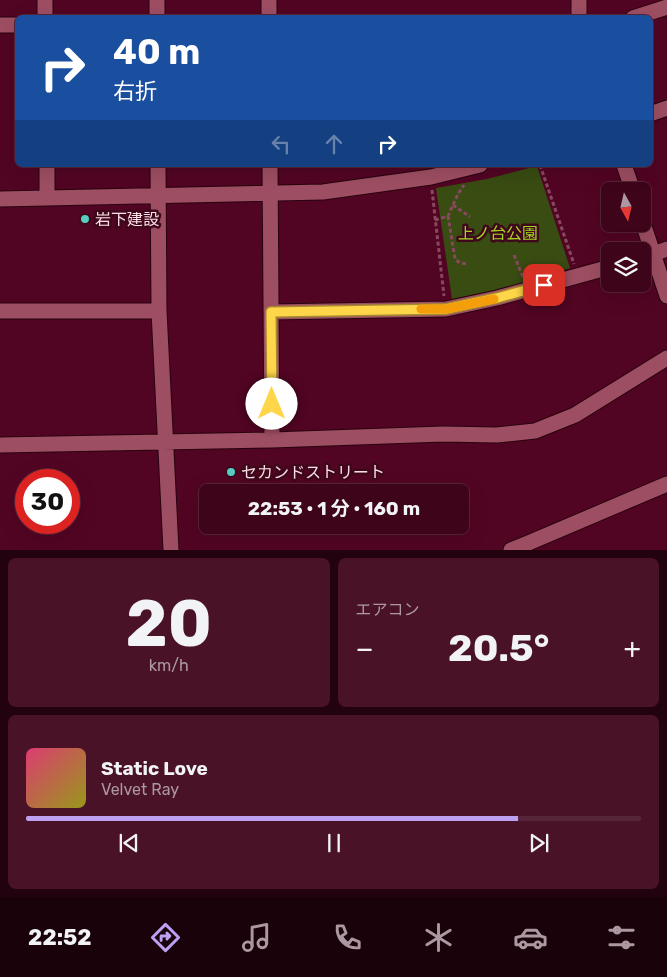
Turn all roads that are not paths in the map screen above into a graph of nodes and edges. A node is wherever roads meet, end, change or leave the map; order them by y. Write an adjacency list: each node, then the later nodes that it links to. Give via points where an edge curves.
1 (45, 0): 6 (street)
2 (157, 0): 7 (street)
3 (269, 0): 8 (street)
4 (579, 0): 9 (street)
5 (667, 8): 10 (street)
6 (45, 15)
7 (157, 15)
8 (269, 15)
9 (579, 15)
10 (643, 15)
11 (0, 25): 12 (street)
12 (15, 25)
13 (667, 108): 14 (street)
14 (653, 113)
15 (46, 167): 23 (street)
16 (158, 167): 22 (street)
17 (270, 167): 21 (street)
18 (472, 167): 21 (street, via 432,177 323,192)
19 (625, 167): 20 (street)
20 (630, 182)
21 (270, 194): 22 (street); 31 (street)
22 (158, 196): 23 (street); 30 (street)
23 (47, 198): 24 (street)
24 (0, 199)
25 (647, 232): 26 (street)
26 (655, 254): 28 (street)
27 (601, 270): 31 (street, via 446,309)
28 (667, 296)
29 (0, 311): 30 (street)
30 (159, 311): 34 (street)
31 (271, 312): 33 (street)
32 (667, 358): 33 (street, via 575,414 535,431 498,435)
33 (272, 440): 34 (street)
34 (166, 442): 35 (street); 37 (street)
35 (0, 445)
36 (667, 484): 38 (street)
37 (171, 550)
38 (511, 550)

